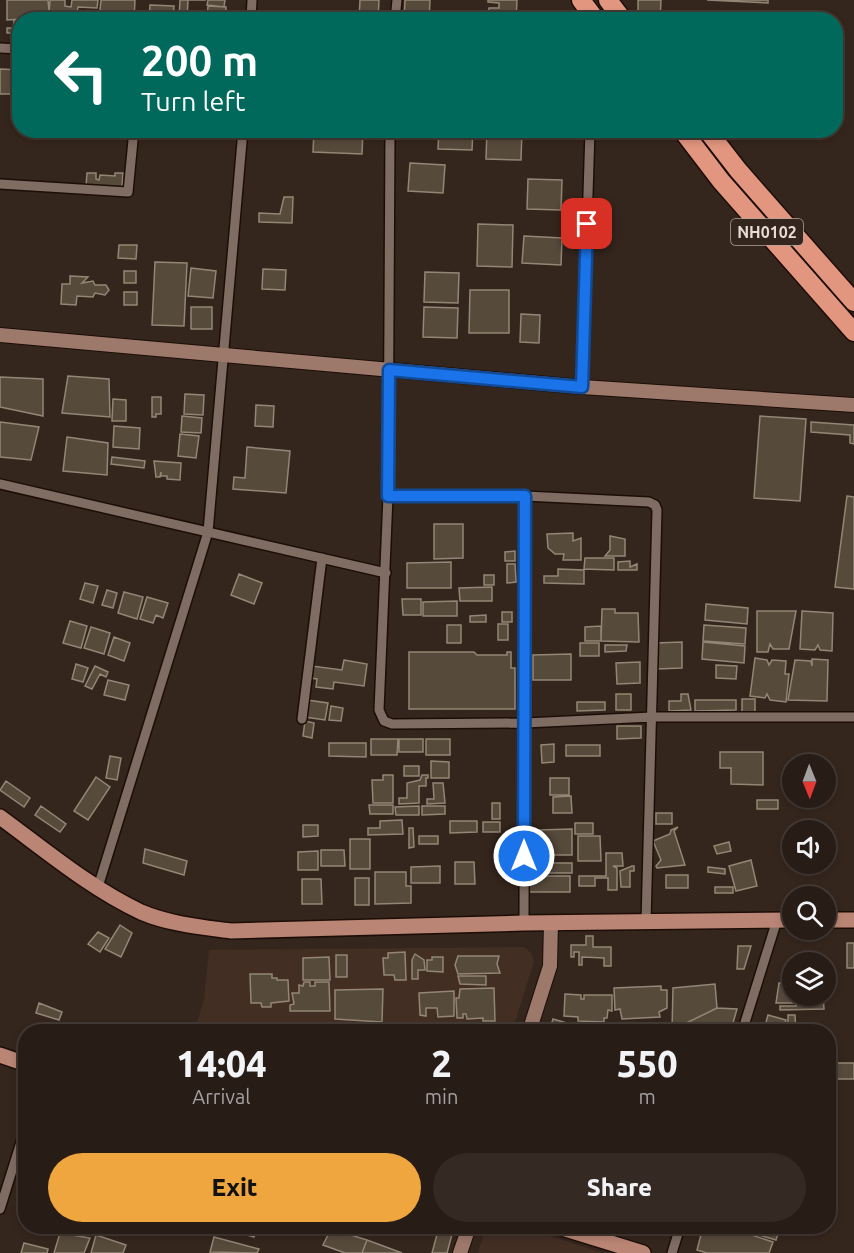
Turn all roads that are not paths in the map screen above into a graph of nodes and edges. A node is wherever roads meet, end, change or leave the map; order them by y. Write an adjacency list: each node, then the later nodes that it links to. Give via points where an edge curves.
1 (133, 138): 7 (street, via 128,192)
2 (242, 138): 11 (street)
3 (390, 138): 12 (street)
4 (590, 138): 13 (street)
5 (688, 138): 9 (highway, NH0102)
6 (713, 138): 8 (highway, NH0102)
7 (0, 184)
8 (854, 302)
9 (854, 332)
10 (0, 335): 11 (street)
11 (225, 356): 12 (street); 18 (street)
12 (389, 370): 13 (street); 16 (street)
13 (582, 387): 14 (street)
14 (854, 405)
15 (0, 484): 18 (street)
16 (388, 496): 17 (street); 20 (street)
17 (525, 496): 21 (street, via 655,505); 24 (street)
18 (208, 532): 19 (street); 26 (street)
19 (322, 558): 20 (street); 23 (street)
20 (386, 573): 24 (street, via 380,710 384,721)
21 (652, 717): 22 (street); 24 (street); 30 (street)
22 (854, 717)
23 (302, 719)
24 (525, 723): 31 (street)
25 (0, 817): 26 (main road)
26 (98, 887): 31 (main road, via 142,912 183,924 231,931)
27 (782, 920): 30 (main road)
28 (836, 920): 29 (main road)
29 (854, 920)
30 (646, 922): 32 (main road)
31 (524, 923): 32 (main road)
32 (551, 923): 34 (street, via 550,966)
33 (782, 925): 35 (street)
34 (532, 1024)
35 (745, 1024)
36 (0, 1055): 37 (main road)
37 (18, 1061)
38 (18, 1145): 39 (street)
39 (4, 1177): 40 (street)
40 (0, 1209)
41 (466, 1234): 44 (street)
42 (582, 1234): 45 (main road)
43 (678, 1234): 46 (street)
44 (460, 1253)
45 (643, 1253)
46 (672, 1253)

